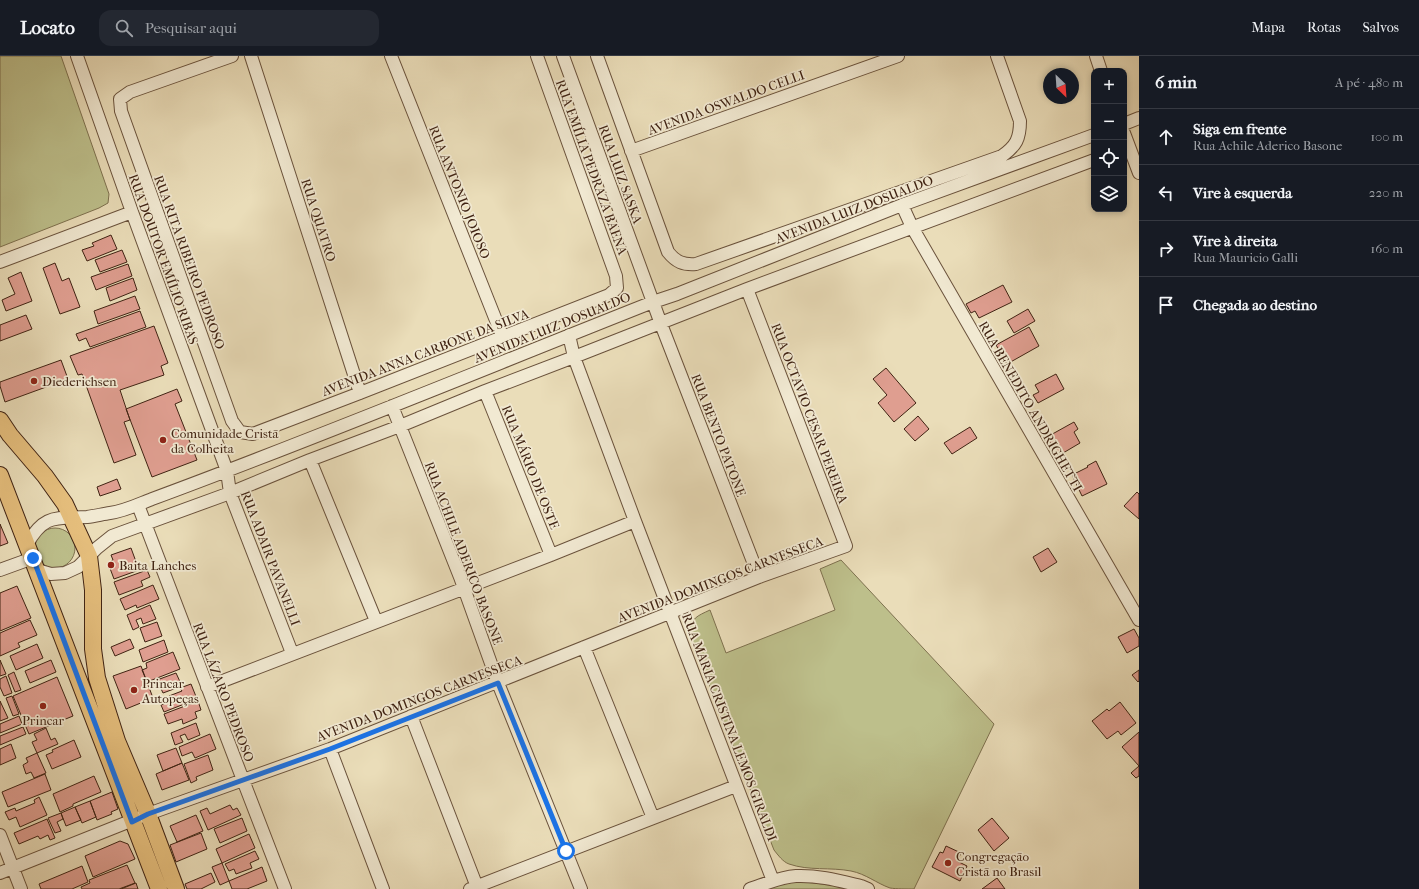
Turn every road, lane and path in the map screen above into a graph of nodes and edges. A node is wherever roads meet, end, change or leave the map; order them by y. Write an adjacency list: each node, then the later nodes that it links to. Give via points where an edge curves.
1 (77, 56): 20 (street, RUA DOUTOR EMÍLIO RIBAS)
2 (232, 56): 35 (street, RUA RITA RIBEIRO PEDROSO, via 130,92 120,99 121,111 232,421)
3 (251, 56): 31 (street, RUA QUATRO)
4 (391, 56): 28 (street, RUA ANTONIO JOIOSO)
5 (537, 56): 23 (street, RUA EMÍLIA PEDRAZA BAENA, via 616,276)
6 (563, 56): 25 (street, RUA LUIZ SASKA)
7 (597, 56): 16 (street)
8 (898, 56): 16 (street, AVENIDA OSWALDO CELLI)
9 (997, 56): 16 (street, via 1020,121 1017,142 1002,156 696,264 680,263 668,252)
10 (1096, 56): 11 (street)
11 (1100, 68)
12 (1139, 118): 13 (street)
13 (1127, 123)
14 (1091, 136): 19 (street, AVENIDA LUIZ DOSUALDO)
15 (1131, 146): 18 (street)
16 (631, 151)
17 (1091, 161): 21 (street)
18 (1139, 173)
19 (902, 205): 21 (street, RUA BENEDITO ANDRIGHETTI); 25 (street, AVENIDA LUIZ DOSUALDO)
20 (132, 212): 22 (street); 37 (street, RUA DOUTOR EMÍLIO RIBAS)
21 (912, 227): 24 (street); 52 (street, RUA BENEDITO ANDRIGHETTI)
22 (0, 262)
23 (618, 288): 28 (street, AVENIDA ANNA CARBONE DA SILVA, via 609,295)
24 (747, 290): 26 (street); 44 (street, RUA OCTAVIO CESAR PEREIRA)
25 (653, 302): 26 (street, RUA BENTO PATONE); 27 (street, AVENIDA LUIZ DOSUALDO)
26 (661, 324): 29 (street); 49 (street, RUA BENTO PATONE)
27 (569, 335): 29 (street, RUA MARIA CRISTINA LEMOS GIRALDI); 32 (street, AVENIDA LUIZ DOSUALDO)
28 (503, 338): 31 (street, AVENIDA ANNA CARBONE DA SILVA)
29 (574, 357): 30 (street); 42 (street, RUA MARIA CRISTINA LEMOS GIRALDI)
30 (485, 391): 34 (street); 45 (street, RUA MÁRIO DE OSTE)
31 (360, 394): 35 (street, AVENIDA ANNA CARBONE DA SILVA, via 253,434)
32 (392, 406): 34 (street, RUA ACHILE ADERICO BASONE); 37 (street, AVENIDA LUIZ DOSUALDO)
33 (0, 420): 41 (main road, via 45,476)
34 (400, 426): 36 (street); 50 (street, RUA ACHILE ADERICO BASONE)
35 (240, 432)
36 (310, 460): 39 (street); 53 (street)
37 (227, 471): 39 (street, RUA ADAIR PAVANELLI); 40 (street, AVENIDA LUIZ DOSUALDO)
38 (0, 475): 47 (main road)
39 (230, 493): 43 (street); 55 (street, RUA ADAIR PAVANELLI)
40 (138, 505): 41 (street, AVENIDA LUIZ DOSUALDO, via 113,513); 43 (street, RUA LÁZARO PEDROSO)
41 (72, 517): 46 (main road); 47 (street, AVENIDA LUIZ DOSUALDO, via 58,517 45,522 34,532)
42 (635, 521): 45 (street); 51 (street, RUA MARIA CRISTINA LEMOS GIRALDI)
43 (145, 525): 46 (street, via 112,536); 57 (street, RUA LÁZARO PEDROSO)
44 (846, 546): 49 (street, AVENIDA DOMINGOS CARNESSECA)
45 (552, 555): 50 (street)
46 (88, 556): 47 (street, via 78,567 65,573 51,574); 62 (main road, via 93,590 93,649 97,678 117,741)
47 (32, 557): 48 (street); 64 (main road)
48 (0, 570)
49 (759, 577): 51 (street, AVENIDA DOMINGOS CARNESSECA)
50 (464, 588): 53 (street); 56 (street, RUA ACHILE ADERICO BASONE)
51 (671, 612): 54 (street, AVENIDA DOMINGOS CARNESSECA); 61 (street, RUA MARIA CRISTINA LEMOS GIRALDI)
52 (1139, 620)
53 (376, 621): 55 (street)
54 (584, 648): 56 (street, AVENIDA DOMINGOS CARNESSECA); 63 (street)
55 (292, 654): 57 (street)
56 (498, 683): 58 (street, AVENIDA DOMINGOS CARNESSECA); 66 (street, RUA ACHILE ADERICO BASONE)
57 (207, 687): 60 (street, RUA LÁZARO PEDROSO)
58 (411, 716): 59 (street, AVENIDA DOMINGOS CARNESSECA); 70 (street)
59 (330, 749): 60 (street, AVENIDA DOMINGOS CARNESSECA); 75 (street)
60 (242, 780): 62 (street, AVENIDA DOMINGOS CARNESSECA); 74 (street, RUA LÁZARO PEDROSO)
61 (736, 786): 63 (street); 69 (street, RUA MARIA CRISTINA LEMOS GIRALDI)
62 (148, 814): 64 (street, AVENIDA DOMINGOS CARNESSECA); 73 (main road)
63 (653, 818): 66 (street)
64 (132, 822): 67 (street, AVENIDA DOMINGOS CARNESSECA); 72 (main road)
65 (0, 835): 67 (street)
66 (566, 851): 70 (street); 76 (street, RUA ACHILE ADERICO BASONE)
67 (13, 868): 68 (street, AVENIDA DOMINGOS CARNESSECA); 71 (street)
68 (0, 873)
69 (773, 881): 77 (street); 78 (street, via 795,876 818,876)
70 (474, 888)
71 (21, 889)
72 (159, 889)
73 (176, 889)
74 (285, 889)
75 (383, 889)
76 (581, 889)
77 (750, 889)
78 (868, 889)

